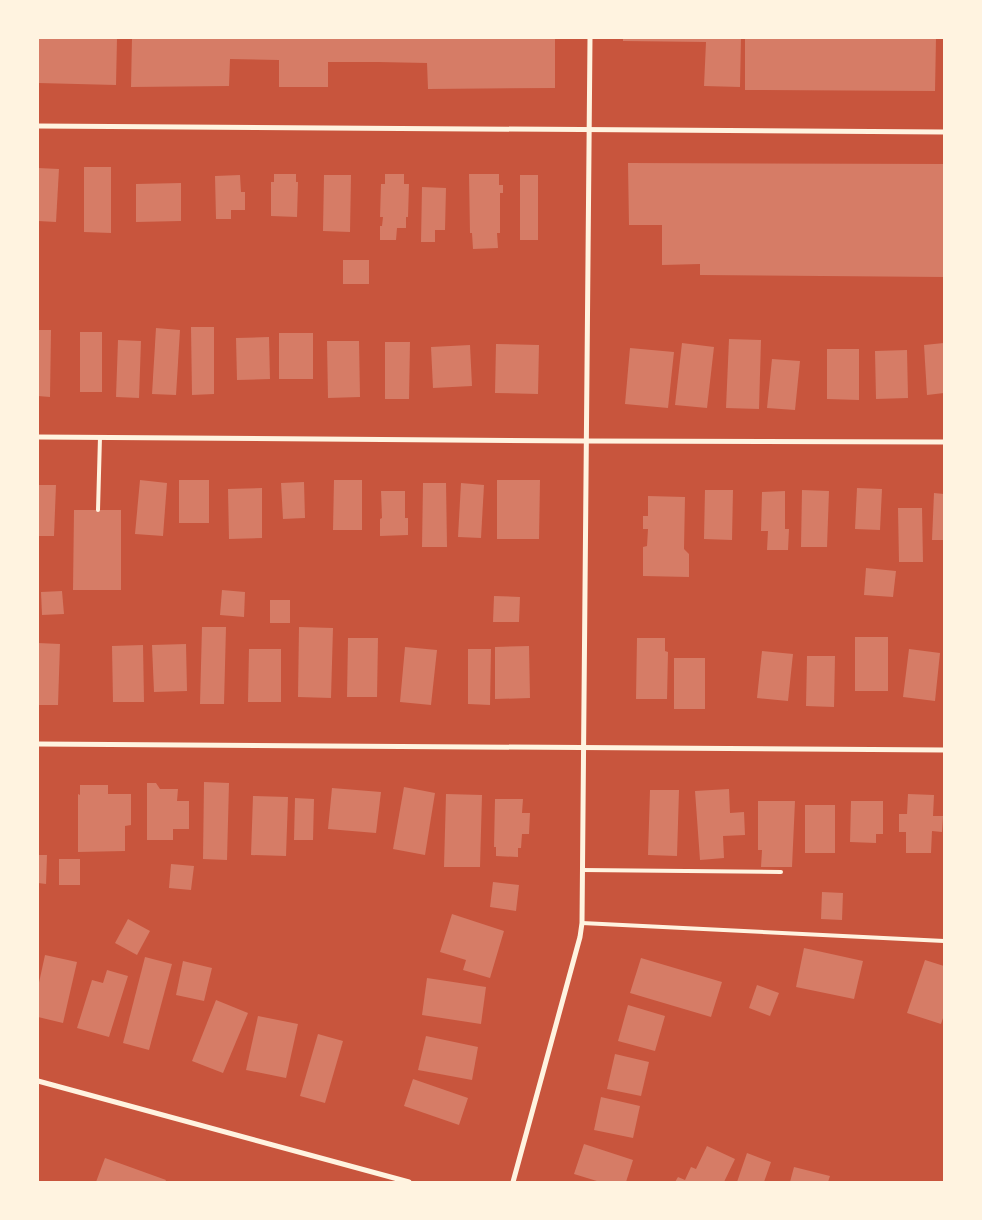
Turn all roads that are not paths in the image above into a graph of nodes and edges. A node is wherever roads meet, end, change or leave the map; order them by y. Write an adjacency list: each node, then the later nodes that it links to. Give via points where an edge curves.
1 (590, 38): 3 (street)
2 (38, 126): 3 (street)
3 (590, 130): 4 (street); 7 (street)
4 (944, 132)
5 (38, 437): 6 (street)
6 (100, 437): 7 (street); 9 (lane)
7 (586, 441): 8 (street); 11 (street)
8 (944, 442)
9 (98, 510)
10 (38, 744): 11 (street)
11 (584, 748): 12 (street); 13 (street)
12 (944, 750)
13 (582, 870): 14 (lane); 15 (street)
14 (780, 872)
15 (582, 923): 16 (lane); 19 (street)
16 (944, 941)
17 (38, 1081): 18 (street)
18 (409, 1182)
19 (514, 1182)

